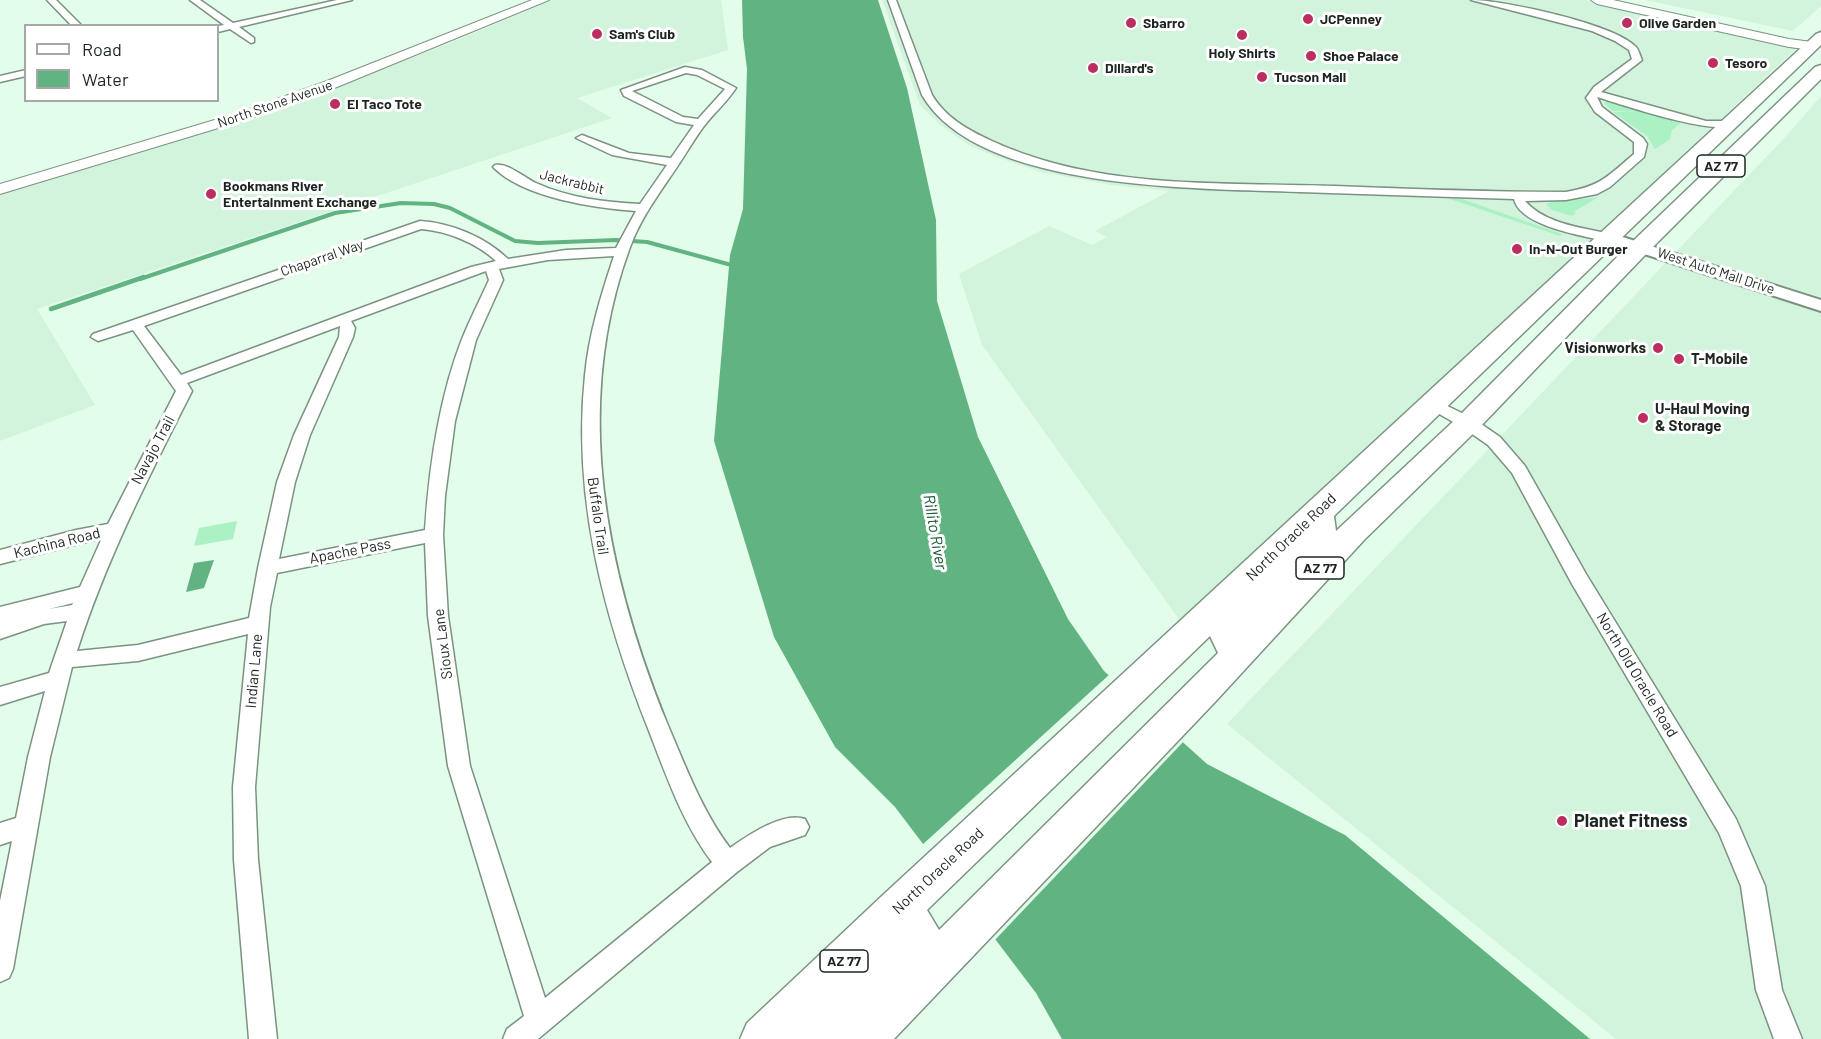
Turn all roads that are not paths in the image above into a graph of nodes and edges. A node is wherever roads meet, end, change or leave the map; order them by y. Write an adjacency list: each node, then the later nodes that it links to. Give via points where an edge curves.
1 (51, 0): 11 (street)
2 (194, 0): 12 (street)
3 (344, 0): 12 (street)
4 (522, 0): 25 (main road, North Stone Avenue, via 246,105)
5 (543, 0): 26 (main road, North Stone Avenue, via 243,116)
6 (892, 0): 27 (street, via 934,107 967,134 1017,158 1082,174 1156,183)
7 (1511, 0): 10 (street)
8 (1597, 0): 15 (main road, via 1784,42)
9 (1620, 0): 15 (main road)
10 (1488, 2): 19 (street, via 1604,32 1634,47 1637,60)
11 (76, 24)
12 (232, 26): 13 (street); 14 (street)
13 (219, 29)
14 (251, 40)
15 (1816, 41): 21 (highway, North Oracle Road / AZ 77)
16 (1821, 70): 31 (highway, AZ 77)
17 (24, 73): 18 (street)
18 (0, 79)
19 (1596, 91): 21 (street, via 1706,123); 27 (street, via 1593,104 1639,140 1640,155 1593,190 1566,196)
20 (701, 123): 20 (street, Buffalo Trail, via 730,87 699,72 685,70 625,92 674,117); 23 (street, Buffalo Trail)
21 (1728, 124): 29 (highway, North Oracle Road / AZ 77)
22 (582, 138): 23 (street, via 632,159)
23 (675, 162): 28 (street, Buffalo Trail)
24 (499, 167): 28 (street, Jackrabbit, via 527,185 563,198)
25 (0, 181)
26 (0, 189)
27 (1521, 196): 29 (street, West Auto Mall Drive, via 1522,206 1536,216)
28 (644, 208): 30 (street, Buffalo Trail)
29 (1610, 238): 31 (street, West Auto Mall Drive); 38 (highway, North Oracle Road / AZ 77)
30 (624, 245): 32 (street); 55 (street, Buffalo Trail, via 599,324 589,404 591,469 599,533 619,619 643,692 712,844)
31 (1640, 247): 33 (street, West Auto Mall Drive); 39 (highway, AZ 77)
32 (498, 264): 34 (street); 35 (street, Chaparral Way, via 495,253 440,227 420,225); 42 (street, Sioux Lane, via 496,280 469,340 447,421)
33 (1821, 306)
34 (343, 319): 37 (street); 44 (street, Indian Lane, via 348,327 346,337 302,435 286,482)
35 (135, 323): 36 (street, Chaparral Way); 37 (street)
36 (98, 337)
37 (178, 381): 41 (street, Navajo Trail, via 184,391)
38 (1433, 404): 39 (street, North Old Oracle Road); 40 (highway, North Oracle Road / AZ 77)
39 (1468, 423): 49 (highway, AZ 77, via 1354,531); 64 (street, North Old Oracle Road, via 1494,441 1519,470 1579,579 1728,827 1753,886 1769,990)
40 (1322, 507): 49 (highway, via 1321,536 1227,635); 56 (highway, North Oracle Road / AZ 77)
41 (114, 529): 43 (street, Kachina Road); 45 (street, Navajo Trail)
42 (434, 535): 44 (street, Apache Pass); 58 (street, Sioux Lane, via 438,616 459,766)
43 (0, 557)
44 (267, 568): 47 (street, Indian Lane)
45 (84, 602): 46 (street, via 60,598); 48 (street); 50 (street, Navajo Trail)
46 (0, 615)
47 (258, 624): 50 (street); 59 (street, Indian Lane, via 244,787 246,860)
48 (0, 631)
49 (1239, 654): 63 (highway, AZ 77)
50 (60, 670): 51 (street); 52 (street, Navajo Trail)
51 (0, 696)
52 (25, 826): 54 (street); 57 (street, Navajo Trail)
53 (797, 827): 55 (street, via 762,839)
54 (0, 834)
55 (728, 864): 58 (street)
56 (912, 896): 61 (highway, North Oracle Road / AZ 77); 62 (highway, via 919,933)
57 (0, 969)
58 (539, 1021): 60 (street)
59 (263, 1039)
60 (517, 1039)
61 (763, 1039)
62 (816, 1039)
63 (862, 1039)
64 (1788, 1039)

